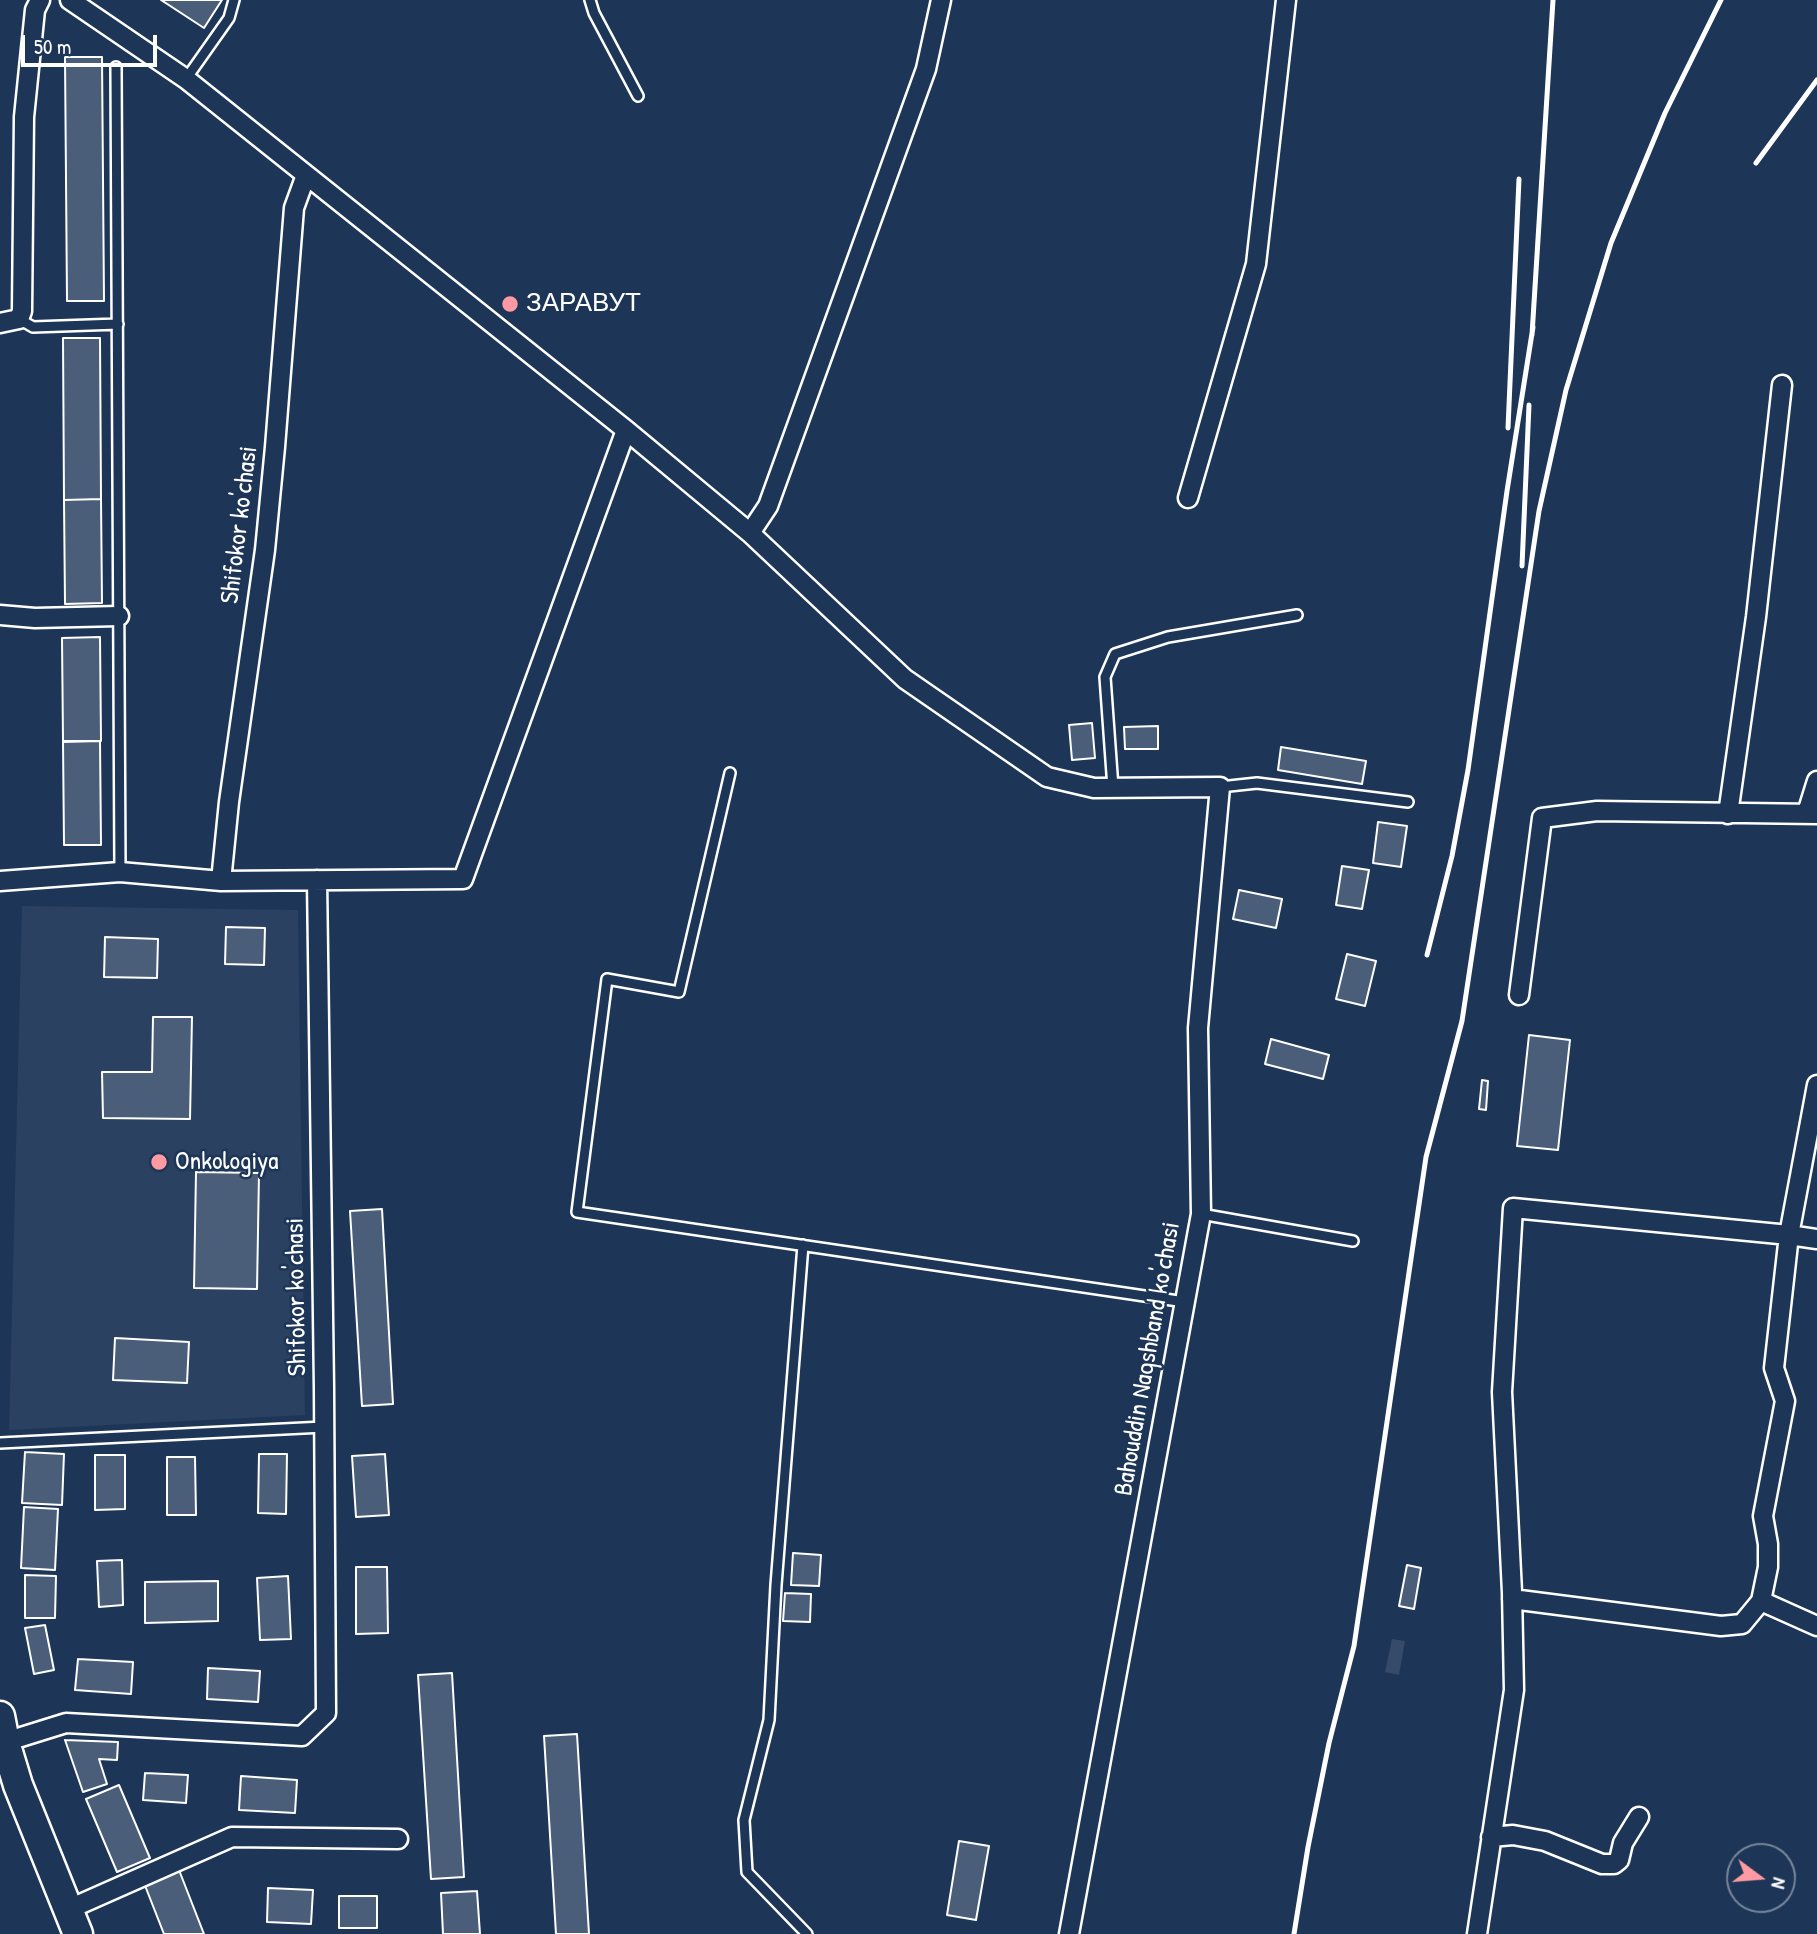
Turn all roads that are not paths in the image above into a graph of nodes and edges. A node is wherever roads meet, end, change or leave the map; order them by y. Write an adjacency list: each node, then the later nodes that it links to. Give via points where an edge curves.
1 (40, 0): 11 (street, via 35,10 24,117)
2 (70, 0): 8 (street)
3 (234, 0): 8 (lane, via 229,18)
4 (590, 0): 9 (lane)
5 (942, 0): 17 (street, via 926,69 768,506)
6 (1286, 0): 16 (street, via 1256,264)
7 (116, 66): 13 (lane)
8 (186, 79): 10 (street)
9 (638, 96)
10 (306, 175): 15 (street); 31 (street, Shifokor ko'chasi, via 294,208 265,550)
11 (19, 319): 12 (street); 13 (lane, via 33,327)
12 (0, 323)
13 (118, 324): 20 (lane)
14 (1782, 385): 26 (street)
15 (626, 430): 17 (street); 29 (street, via 463,879)
16 (1188, 498)
17 (750, 533): 24 (street, via 905,679 1047,777)
18 (0, 615): 20 (street)
19 (1297, 615): 24 (lane, via 1168,636 1115,654 1105,677)
20 (119, 616): 28 (lane)
21 (730, 773): 38 (lane, via 679,992 607,979 577,1212)
22 (1817, 781): 27 (street)
23 (1220, 787): 24 (street); 25 (lane, via 1257,783); 34 (street, Bahouddin Naqshband ko'chasi, via 1199,1028)
24 (1113, 788)
25 (1408, 802)
26 (1728, 814): 27 (street); 32 (street, via 1597,811 1542,818)
27 (1812, 814)
28 (120, 872): 30 (street); 31 (street)
29 (317, 880): 31 (street); 40 (street, Shifokor ko'chasi)
30 (0, 881)
31 (221, 881)
32 (1519, 995)
33 (1817, 1085): 35 (street)
34 (1201, 1214): 37 (lane); 39 (street, Bahouddin Naqshband ko'chasi)
35 (1789, 1235): 36 (street); 42 (street, via 1513,1208 1502,1392); 43 (street, via 1774,1368 1785,1401 1763,1516 1768,1567)
36 (1817, 1239)
37 (1353, 1241)
38 (803, 1245): 39 (lane); 50 (lane, via 769,1720 744,1820 747,1872)
39 (1185, 1302): 51 (street, Bahouddin Naqshband ko'chasi)
40 (324, 1427): 41 (lane); 45 (street, Shifokor ko'chasi, via 326,1713 302,1736 66,1723)
41 (0, 1443)
42 (1512, 1599): 43 (street, via 1721,1626 1742,1624); 47 (street, via 1514,1690)
43 (1761, 1601): 44 (street)
44 (1817, 1626)
45 (3, 1729): 49 (main road, via 14,1787)
46 (1639, 1817): 47 (street, via 1614,1864 1602,1864 1545,1841 1513,1835)
47 (1491, 1837): 52 (street)
48 (398, 1839): 49 (street, via 232,1837)
49 (73, 1922)
50 (807, 1934)
51 (1069, 1934)
52 (1477, 1934)

